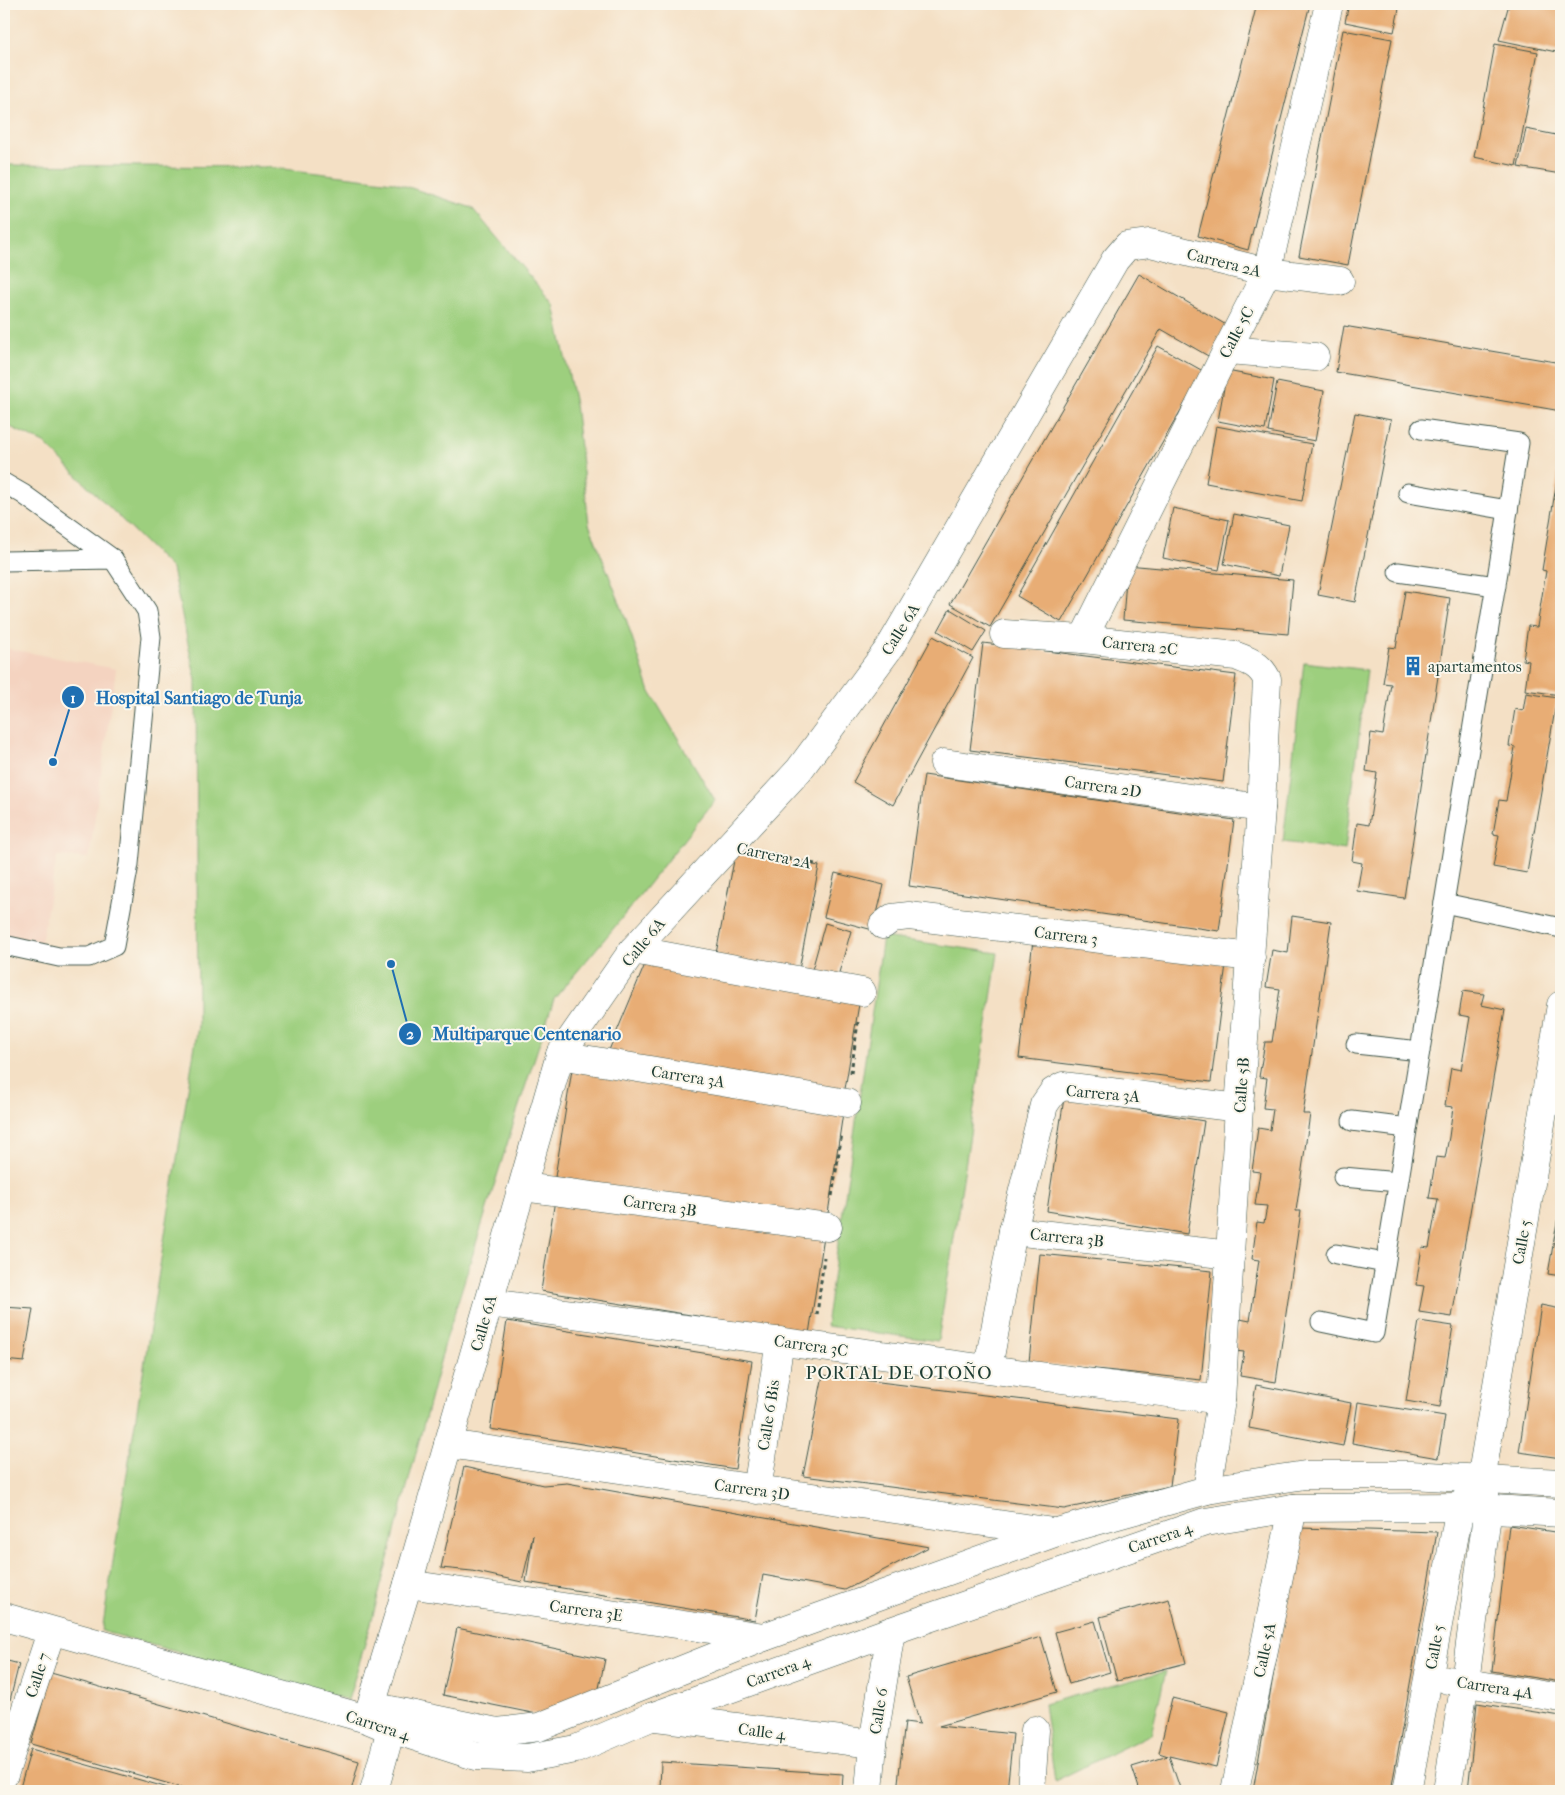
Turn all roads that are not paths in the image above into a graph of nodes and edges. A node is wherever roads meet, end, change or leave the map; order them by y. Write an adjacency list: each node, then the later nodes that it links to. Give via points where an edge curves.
1 (1329, 4): 3 (street, Calle 5C)
2 (1115, 260): 3 (street, Carrera 2A, via 1127,246 1150,243); 24 (street, Calle 6A, via 890,647 799,770)
3 (1267, 272): 4 (street, Carrera 2A); 5 (street, Calle 5C)
4 (1340, 281)
5 (1226, 350): 6 (street); 16 (street, Calle 5C)
6 (1315, 357)
7 (1421, 429): 10 (lane, via 1519,443)
8 (4, 483): 11 (lane)
9 (1408, 493): 10 (lane)
10 (1508, 510): 14 (lane)
11 (113, 559): 12 (lane); 23 (lane, via 146,611 151,637 129,864 114,946 89,957 59,957)
12 (4, 561)
13 (1398, 572): 14 (lane)
14 (1496, 586): 20 (lane)
15 (1004, 634): 16 (street, Carrera 2C)
16 (1083, 639): 17 (street, Carrera 2C, via 1236,656 1253,662)
17 (1267, 679): 19 (street, Calle 5B)
18 (944, 763): 19 (street, Carrera 2D)
19 (1261, 808): 25 (street, Calle 5B)
20 (1444, 903): 22 (lane); 29 (lane)
21 (883, 925): 25 (street, Carrera 3, via 892,918 909,916)
22 (1561, 928)
23 (4, 945)
24 (633, 950): 26 (street); 30 (street, Calle 6A)
25 (1251, 957): 32 (street, Calle 5B)
26 (862, 992)
27 (1561, 1005): 49 (street, Calle 5)
28 (1356, 1044): 29 (lane)
29 (1420, 1051): 34 (lane)
30 (560, 1055): 31 (street, Carrera 3A); 37 (street, Calle 6A)
31 (847, 1103)
32 (1239, 1108): 39 (street, Carrera 3A, via 1063,1086 1053,1092 1044,1105); 41 (street, Calle 5B)
33 (1352, 1121): 34 (lane)
34 (1407, 1128): 36 (lane)
35 (1343, 1177): 36 (lane)
36 (1398, 1182): 42 (lane)
37 (523, 1187): 38 (street, Carrera 3B); 43 (street, Calle 6A)
38 (828, 1227)
39 (1013, 1231): 41 (street, Carrera 3B); 46 (street, Carrera 3B)
40 (1336, 1254): 42 (lane)
41 (1231, 1255): 47 (street, Calle 5B)
42 (1385, 1263): 44 (lane, via 1374,1333)
43 (489, 1303): 45 (street, Carrera 3C); 48 (street, Calle 6A)
44 (1321, 1322)
45 (780, 1341): 46 (street, Carrera 3C); 51 (street, Calle 6 Bis)
46 (988, 1368): 47 (street, Carrera 3C)
47 (1221, 1400): 52 (street, Calle 5B)
48 (448, 1444): 51 (street, Carrera 3D); 58 (street, Calle 6A)
49 (1481, 1480): 50 (street, Carrera 4); 52 (street, Carrera 4, via 1410,1475 1305,1475); 53 (street, Calle 5); 54 (street, Calle 5)
50 (1561, 1483)
51 (757, 1490): 57 (street, Carrera 3D)
52 (1207, 1490): 57 (street, Carrera 4)
53 (1460, 1506): 54 (street, Carrera 4); 55 (street, Carrera 4); 63 (street, Calle 5)
54 (1488, 1507): 56 (street, Carrera 4); 64 (street, Calle 5)
55 (1293, 1508): 60 (street, Carrera 4, via 1205,1522); 74 (street, Calle 5A)
56 (1561, 1513)
57 (1057, 1532): 62 (street, Carrera 4)
58 (408, 1584): 62 (street, Carrera 3E); 67 (street, Calle 6A)
59 (4, 1618): 61 (street, Carrera 4)
60 (890, 1631): 66 (street, Carrera 4); 69 (street, Calle 6)
61 (51, 1632): 67 (street, Carrera 4); 70 (street, Calle 7)
62 (764, 1637): 67 (street, Carrera 4, via 539,1728 496,1732)
63 (1429, 1677): 64 (street, Carrera 4A); 75 (street, Calle 5)
64 (1465, 1682): 65 (street, Carrera 4A); 76 (street, Calle 5)
65 (1561, 1698)
66 (651, 1717): 67 (street, Carrera 4, via 576,1749 527,1758 475,1756); 69 (street, Calle 4)
67 (376, 1718): 71 (street, Calle 6A)
68 (1035, 1730): 73 (street)
69 (873, 1744): 72 (street, Calle 6)
70 (4, 1775)
71 (374, 1791)
72 (869, 1791)
73 (1031, 1791)
74 (1235, 1791)
75 (1407, 1791)
76 (1447, 1791)

